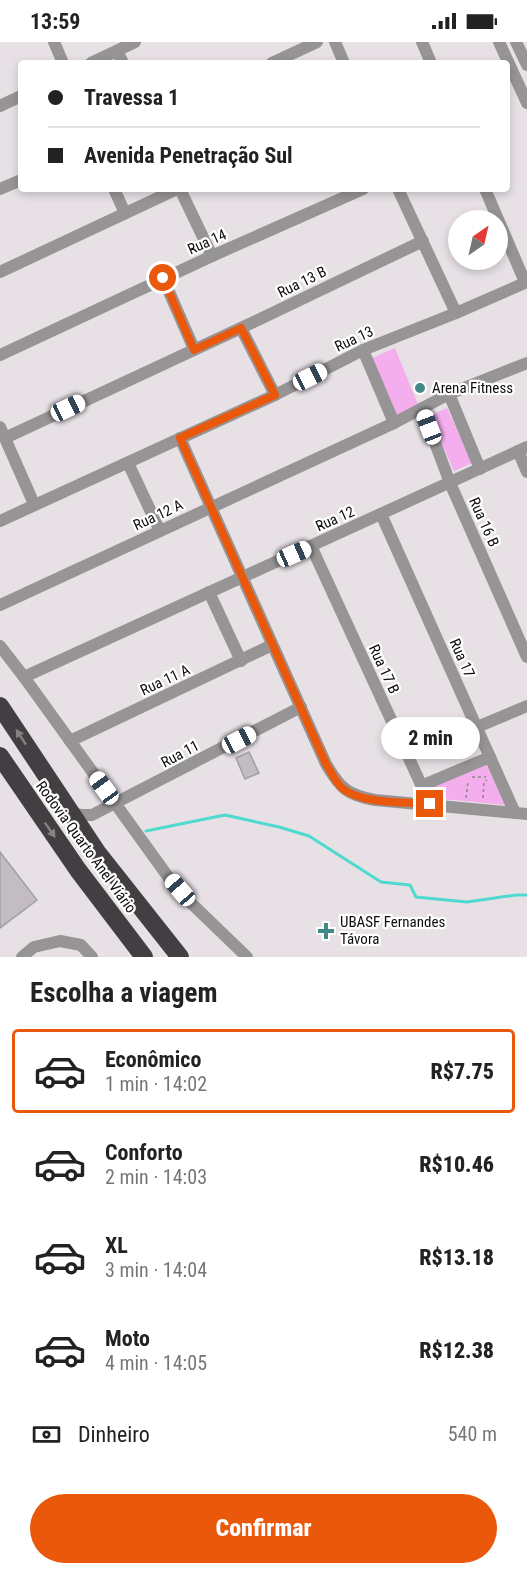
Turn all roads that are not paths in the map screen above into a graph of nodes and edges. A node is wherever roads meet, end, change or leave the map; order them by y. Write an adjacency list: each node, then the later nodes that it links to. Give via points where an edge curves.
1 (54, 42): 9 (street)
2 (135, 42): 8 (street)
3 (318, 42): 12 (street)
4 (335, 42): 13 (street)
5 (422, 42): 14 (street)
6 (499, 42): 15 (street)
7 (516, 42): 16 (street)
8 (117, 51): 10 (street); 11 (street)
9 (62, 60)
10 (98, 60)
11 (122, 60)
12 (279, 60)
13 (343, 60)
14 (430, 60)
15 (507, 60)
16 (527, 65)
17 (510, 66): 19 (street)
18 (18, 97): 20 (street)
19 (527, 103)
20 (0, 106)
21 (18, 181): 22 (street)
22 (0, 189)
23 (115, 192): 29 (street)
24 (171, 192): 29 (street)
25 (180, 192): 31 (street)
26 (356, 192): 31 (street, Rua 14)
27 (399, 192): 30 (street)
28 (485, 192): 34 (street)
29 (125, 213): 32 (street)
30 (423, 241): 35 (street); 36 (street, Rua 13 B)
31 (212, 256): 33 (street, Rua 14)
32 (0, 272)
33 (163, 278): 37 (street); 39 (street, Rua 14)
34 (526, 282): 35 (street, Rua 13)
35 (456, 313): 38 (street, Rua 13)
36 (241, 328): 37 (street, Rua 13 B); 42 (street)
37 (194, 350): 45 (street, Rua 13 B)
38 (363, 350): 42 (street, Rua 13); 44 (street)
39 (0, 355)
40 (527, 363): 41 (street, Rua 12 A)
41 (449, 394): 43 (street, Rua 12 A); 49 (street)
42 (275, 395): 46 (street, Rua 13)
43 (422, 408): 44 (street, Rua 12 A); 51 (street, Rua 16 B)
44 (394, 423): 53 (street, Rua 12 A)
45 (2, 432): 52 (street)
46 (180, 438): 48 (street, Rua 13); 53 (street)
47 (522, 449): 49 (street, Rua 12); 50 (street)
48 (128, 463): 52 (street, Rua 13); 56 (street)
49 (480, 469): 51 (street, Rua 12)
50 (527, 472)
51 (450, 483): 54 (street, Rua 12); 63 (street, Rua 16 B)
52 (34, 504): 55 (street, Rua 13)
53 (210, 507): 56 (street, Rua 12 A); 58 (street)
54 (381, 514): 57 (street, Rua 12); 69 (street, Rua 17)
55 (0, 520)
56 (160, 531): 60 (street, Rua 12 A)
57 (311, 546): 58 (street, Rua 12); 75 (street, Rua 17 B)
58 (241, 577): 59 (street, Rua 12); 61 (street)
59 (209, 592): 64 (street); 65 (street, Rua 12)
60 (0, 605)
61 (272, 645): 64 (street, Rua 11 A); 68 (street)
62 (0, 646): 65 (street)
63 (525, 649)
64 (241, 660): 70 (street, Rua 11 A)
65 (24, 677): 70 (street)
66 (0, 706): 73 (highway, Rodovia Quarto Anel Viário, one-way to 66)
67 (527, 706): 69 (street)
68 (301, 707): 76 (street, Rua 11); 77 (street, via 326,764 341,787 375,800)
69 (477, 727): 72 (street, Rua 17)
70 (70, 741): 76 (street)
71 (0, 756): 74 (highway, Rodovia Quarto Anel Viário)
72 (490, 757): 75 (street); 79 (street, Rua 17)
73 (41, 769): 74 (highway, via 25,770); 78 (highway, Rodovia Quarto Anel Viário)
74 (17, 782): 82 (highway, Rodovia Quarto Anel Viário, one-way to 82)
75 (421, 786): 77 (street, Rua 17 B)
76 (116, 804): 78 (street, Rua 11, via 93,815); 84 (street, via 169,878)
77 (430, 804): 79 (street)
78 (71, 813): 83 (highway, Rodovia Quarto Anel Viário)
79 (521, 814)
80 (22, 957): 81 (street, via 34,947 60,941 81,945)
81 (92, 957)
82 (144, 957)
83 (180, 957)
84 (247, 957)

